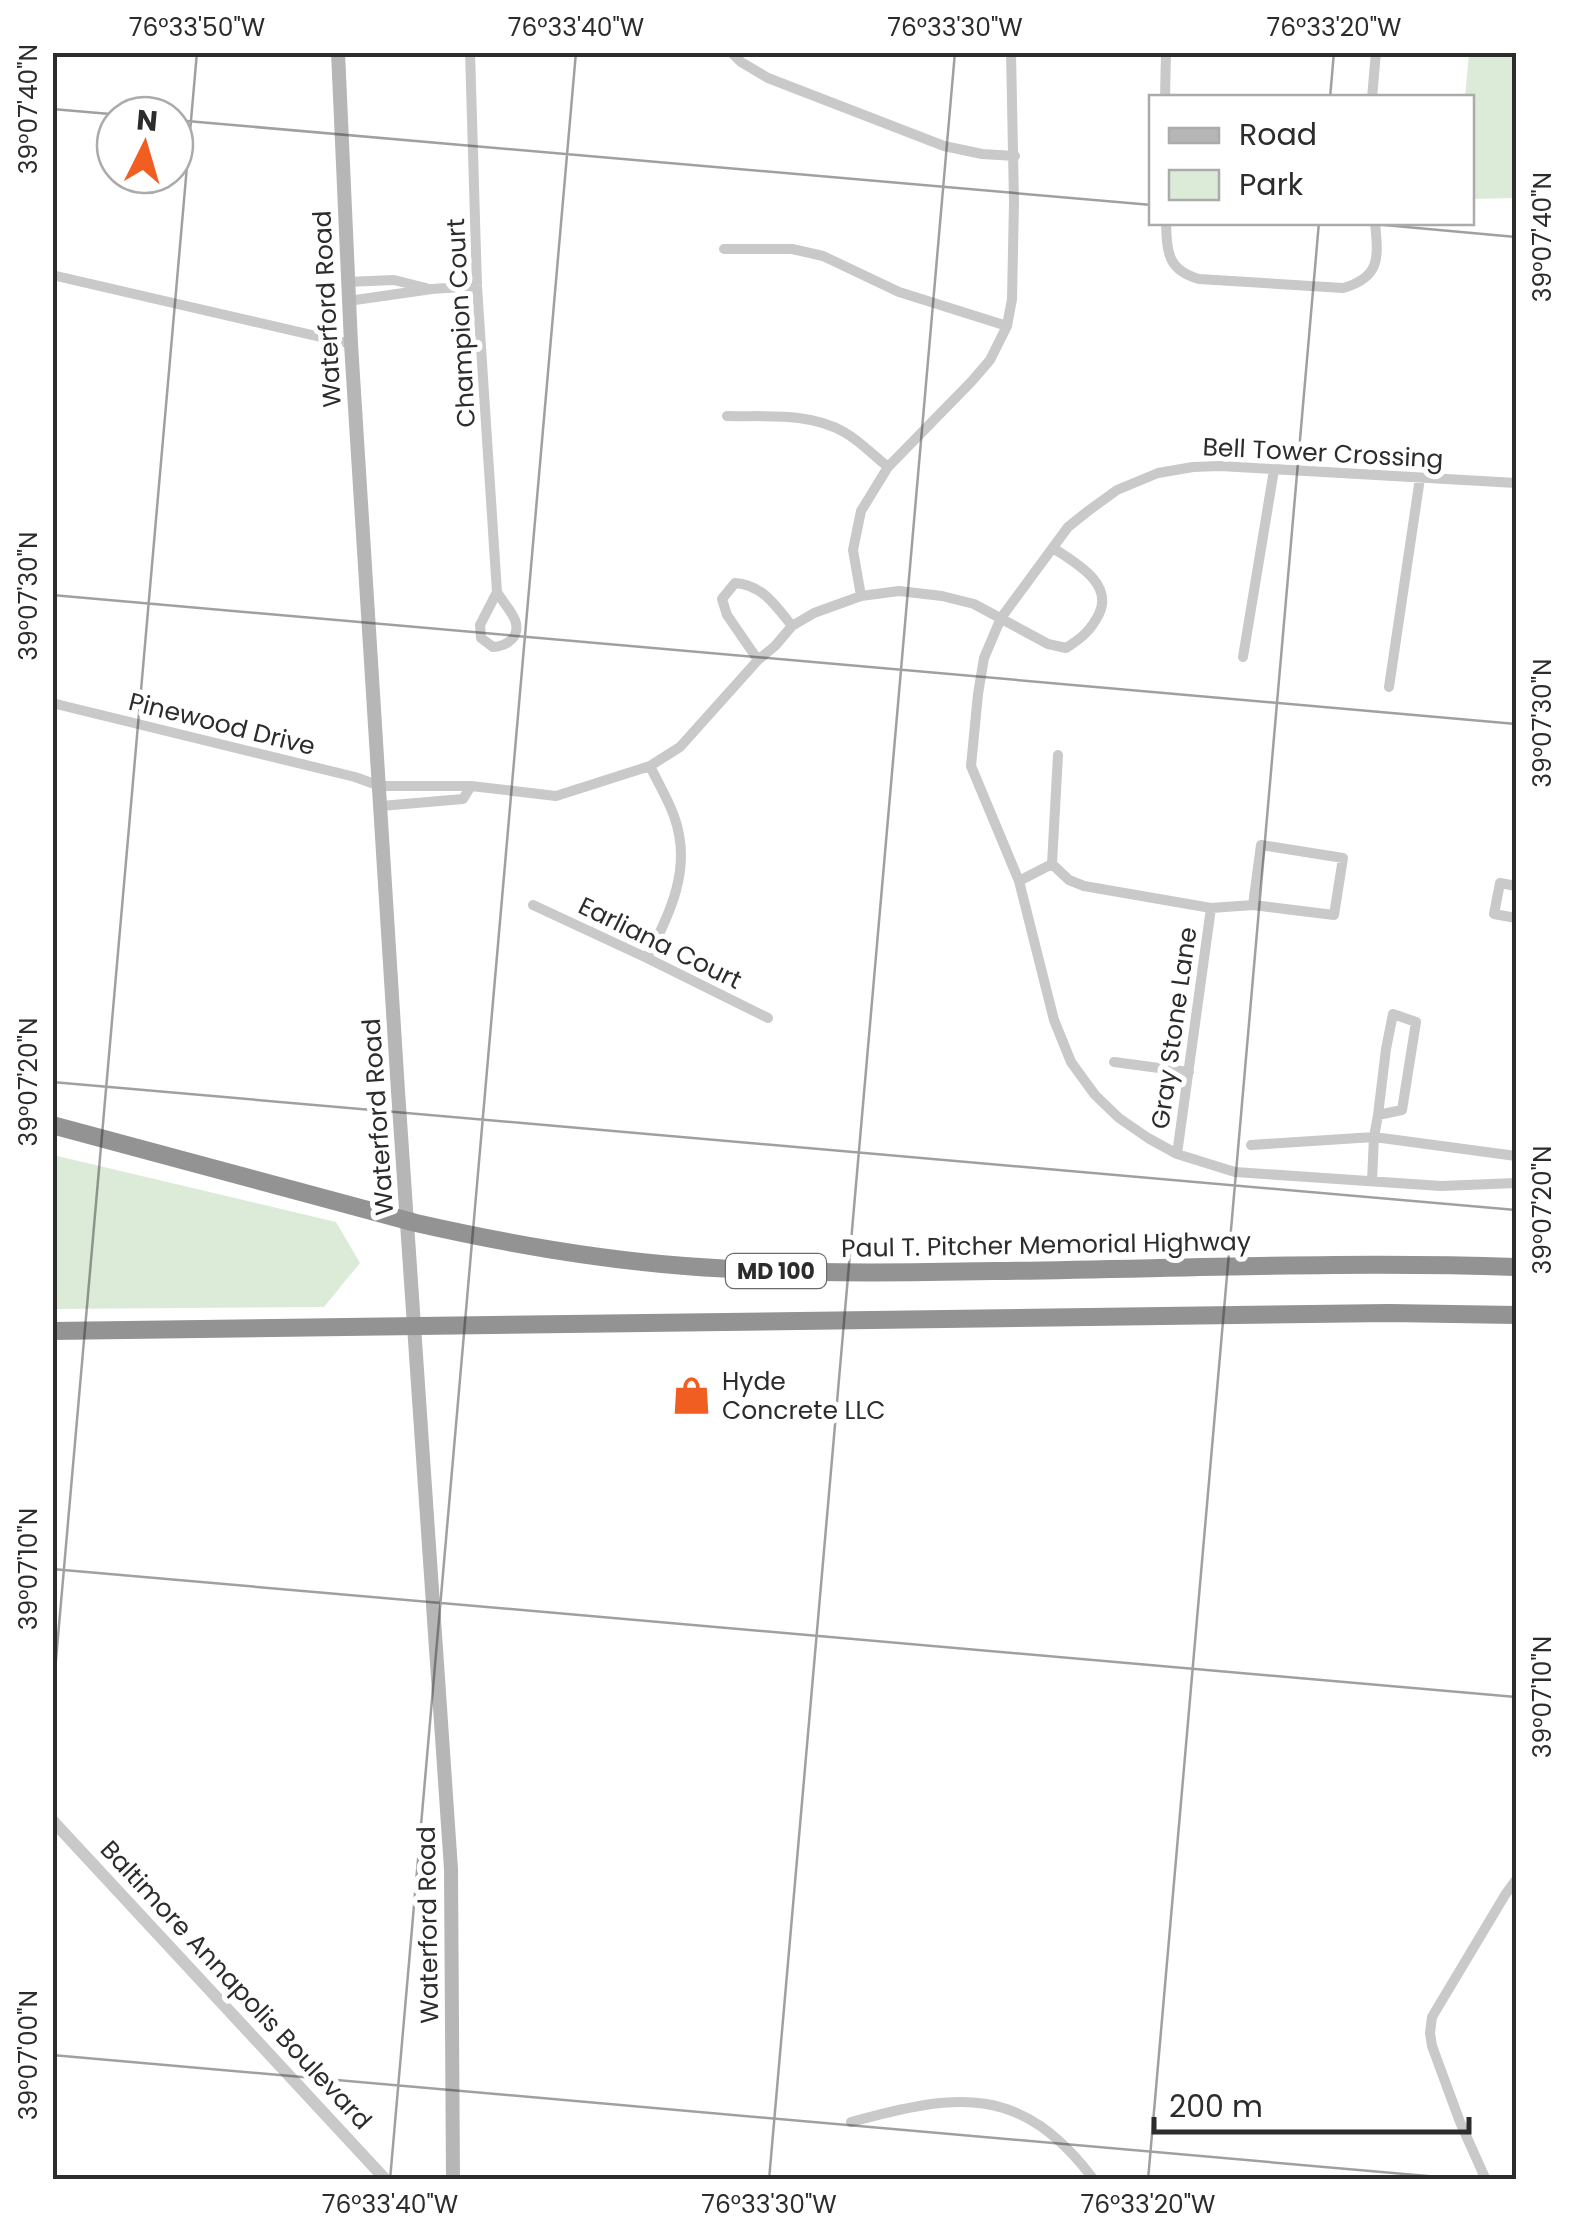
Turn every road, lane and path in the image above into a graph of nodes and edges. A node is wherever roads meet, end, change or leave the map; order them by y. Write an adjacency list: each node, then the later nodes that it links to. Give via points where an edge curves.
1 (338, 52): 14 (main road, Waterford Road)
2 (470, 52): 15 (street, Champion Court)
3 (731, 52): 9 (street, via 768,78 944,146)
4 (1012, 52): 9 (street)
5 (1166, 52): 7 (street)
6 (1376, 52): 8 (street)
7 (1166, 95)
8 (1372, 95)
9 (1015, 156): 18 (street)
10 (1166, 225): 11 (street, via 1167,254 1187,276 1344,288 1370,273 1378,257)
11 (1376, 225)
12 (724, 248): 18 (street, via 823,256 899,292)
13 (52, 275): 19 (street)
14 (348, 282): 16 (street, via 394,280); 17 (main road, Waterford Road)
15 (478, 286): 16 (street); 26 (street, Champion Court)
16 (432, 289): 17 (street)
17 (348, 301): 19 (main road, Waterford Road)
18 (1008, 326): 21 (street, via 990,360)
19 (351, 344): 36 (main road, Waterford Road)
20 (727, 416): 21 (street, via 815,420 844,432)
21 (888, 467): 27 (street, via 859,517 853,550)
22 (1274, 470): 23 (street, Bell Tower Crossing); 25 (street, Bell Tower Crossing, via 1220,466 1158,473 1088,510); 30 (street)
23 (1420, 478): 24 (street, Bell Tower Crossing); 32 (street)
24 (1516, 483)
25 (1053, 548): 28 (street, Bell Tower Crossing); 28 (street, Pinewood Drive, via 1090,574 1103,594 1091,629 1066,648)
26 (497, 592): 26 (street, Champion Court, via 480,624 482,638 493,647 506,645 516,628)
27 (861, 596): 28 (street, Pinewood Drive, via 942,596); 29 (street, Pinewood Drive)
28 (1001, 618): 40 (street, Bell Tower Crossing, via 984,658 971,766)
29 (792, 626): 31 (street, Pinewood Drive); 31 (street, via 762,590 735,583 722,599)
30 (1244, 656)
31 (758, 660): 35 (street, Pinewood Drive, via 680,747)
32 (1390, 688)
33 (52, 704): 36 (street, Pinewood Drive)
34 (1058, 755): 39 (street)
35 (650, 766): 37 (street, Pinewood Drive, via 556,796); 46 (street, via 674,814 680,876)
36 (380, 786): 37 (street, Pinewood Drive); 38 (main road, Waterford Road)
37 (471, 786): 38 (street, via 463,799)
38 (381, 806): 65 (main road, Waterford Road, via 451,1870)
39 (1052, 864): 40 (street); 44 (street, via 1084,886)
40 (1019, 881): 54 (street, Bell Tower Crossing, via 1071,1062 1119,1118)
41 (1516, 886): 45 (street, via 1500,883 1494,914)
42 (533, 905): 46 (street, Earliana Court)
43 (1252, 905): 43 (street, via 1334,915 1343,858 1261,845); 44 (street)
44 (1211, 908): 49 (street, Gray Stone Lane)
45 (1516, 918)
46 (647, 958): 47 (street, Earliana Court)
47 (768, 1018)
48 (1114, 1062): 49 (street)
49 (1189, 1072): 54 (street, Gray Stone Lane)
50 (1378, 1115): 50 (street, via 1402,1110 1416,1022 1393,1014); 52 (street)
51 (52, 1125): 58 (highway, Paul T. Pitcher Memorial Highway / MD 100, via 472,1236 681,1266 837,1273)
52 (1374, 1137): 53 (street); 55 (street); 56 (street)
53 (1250, 1145)
54 (1176, 1154): 56 (street, Bell Tower Crossing, via 1235,1172)
55 (1516, 1156)
56 (1372, 1182): 57 (street, Bell Tower Crossing)
57 (1516, 1183)
58 (1516, 1267)
59 (1516, 1315): 60 (highway, MD 100)
60 (52, 1331)
61 (52, 1820): 64 (street, Baltimore Annapolis Boulevard)
62 (1516, 1880): 67 (street, via 1432,2017 1430,2034)
63 (851, 2122): 66 (street, via 956,2100 994,2105 1054,2134)
64 (386, 2180)
65 (453, 2180)
66 (1094, 2180)
67 (1486, 2180)

